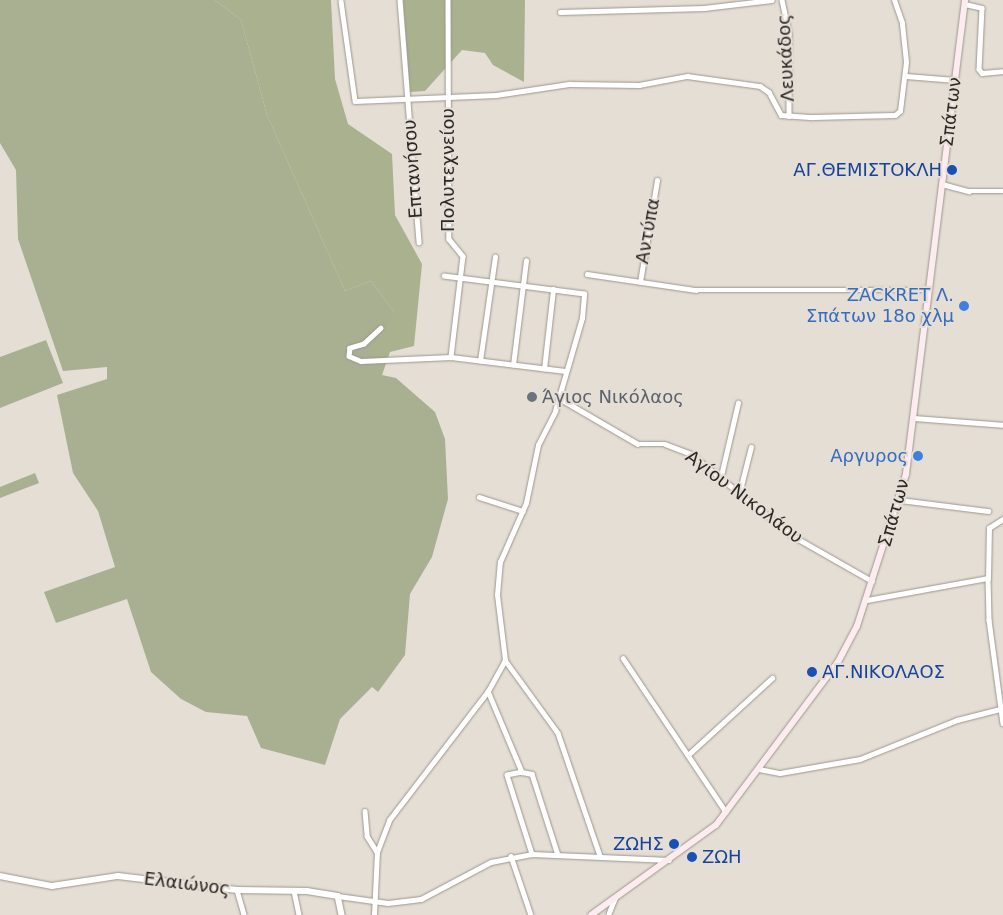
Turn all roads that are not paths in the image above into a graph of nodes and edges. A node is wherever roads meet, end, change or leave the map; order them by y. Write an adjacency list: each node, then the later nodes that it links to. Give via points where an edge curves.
1 (400, 0): 13 (street, Επτανήσου)
2 (448, 0): 12 (street, Πολυτεχνείου)
3 (772, 0): 8 (street, via 704,8)
4 (782, 0): 14 (street, Λευκάδος, via 789,33)
5 (894, 0): 10 (street, via 902,23)
6 (341, 1): 13 (street, via 355,101)
7 (965, 2): 9 (street, via 982,8 979,69 982,73); 11 (main road, Σπάτων)
8 (560, 12)
9 (1003, 71)
10 (906, 76): 11 (street); 14 (street, via 901,106 895,115)
11 (955, 80): 16 (main road, Σπάτων)
12 (448, 94): 13 (street); 14 (street, via 496,95 570,84 639,85 687,76 760,86 769,92 776,111); 23 (street, Πολυτεχνείου, via 450,245 463,256)
13 (408, 96): 18 (street, Επτανήσου)
14 (789, 116)
15 (657, 180): 25 (street, Αντύπα)
16 (942, 184): 17 (street, via 969,191); 28 (main road, Σπάτων)
17 (1003, 190)
18 (419, 242)
19 (495, 257): 24 (street)
20 (526, 261): 26 (street)
21 (588, 274): 25 (street)
22 (444, 276): 23 (street)
23 (460, 278): 24 (street); 30 (street)
24 (493, 281): 26 (street); 31 (street)
25 (640, 282): 28 (street, via 696,290)
26 (522, 286): 27 (street); 32 (street)
27 (553, 290): 33 (street); 34 (street, via 584,294 580,331)
28 (929, 290): 37 (main road, Σπάτων)
29 (381, 328): 30 (street, via 364,344 350,348 349,356 361,361)
30 (450, 357): 31 (street)
31 (480, 361): 32 (street)
32 (513, 364): 33 (street)
33 (544, 368): 34 (street)
34 (565, 371): 35 (street)
35 (559, 398): 40 (street, Αγίου Νικολάου, via 638,444 678,447); 44 (street, via 538,445)
36 (738, 402): 40 (street)
37 (914, 418): 38 (street); 43 (main road, Σπάτων)
38 (1003, 425)
39 (751, 447): 41 (street)
40 (721, 476): 41 (street, Αγίου Νικολάου)
41 (740, 490): 48 (street, Αγίου Νικολάου, via 793,536)
42 (479, 497): 44 (street)
43 (900, 500): 45 (street); 48 (main road, Σπάτων)
44 (523, 511): 51 (street, via 497,577)
45 (988, 511)
46 (1003, 519): 47 (street, via 989,528)
47 (988, 578): 49 (street); 54 (street)
48 (873, 582): 49 (main road, Σπάτων)
49 (867, 600): 57 (main road, Σπάτων, via 838,662)
50 (623, 658): 56 (street)
51 (505, 660): 53 (street); 65 (street, via 557,730)
52 (772, 678): 56 (street)
53 (488, 691): 58 (street); 61 (street, via 390,820)
54 (1000, 709): 55 (street); 57 (street, via 957,720 860,759 780,773)
55 (1003, 723)
56 (688, 755): 60 (street)
57 (759, 769): 60 (main road, Σπάτων)
58 (522, 772): 62 (street, via 507,775); 63 (street, via 532,774)
59 (365, 811): 61 (street, via 367,836)
60 (726, 812): 66 (main road, Σπάτων)
61 (377, 852): 72 (street)
62 (532, 854): 63 (street); 64 (street)
63 (558, 855): 65 (street)
64 (511, 856): 72 (street, Ελαιώνος, via 421,899); 77 (street)
65 (600, 856): 66 (street)
66 (670, 860): 71 (main road, Σπάτων)
67 (0, 876): 68 (street, Ελαιώνος, via 52,886 118,876)
68 (237, 890): 69 (street, Ελαιώνος); 73 (street)
69 (294, 891): 70 (street, Ελαιώνος); 74 (street)
70 (338, 896): 72 (street, Ελαιώνος); 75 (street)
71 (615, 898): 78 (main road, Σπάτων); 79 (street)
72 (376, 902): 76 (street)
73 (244, 915)
74 (299, 915)
75 (342, 915)
76 (374, 915)
77 (531, 915)
78 (591, 915)
79 (608, 915)

